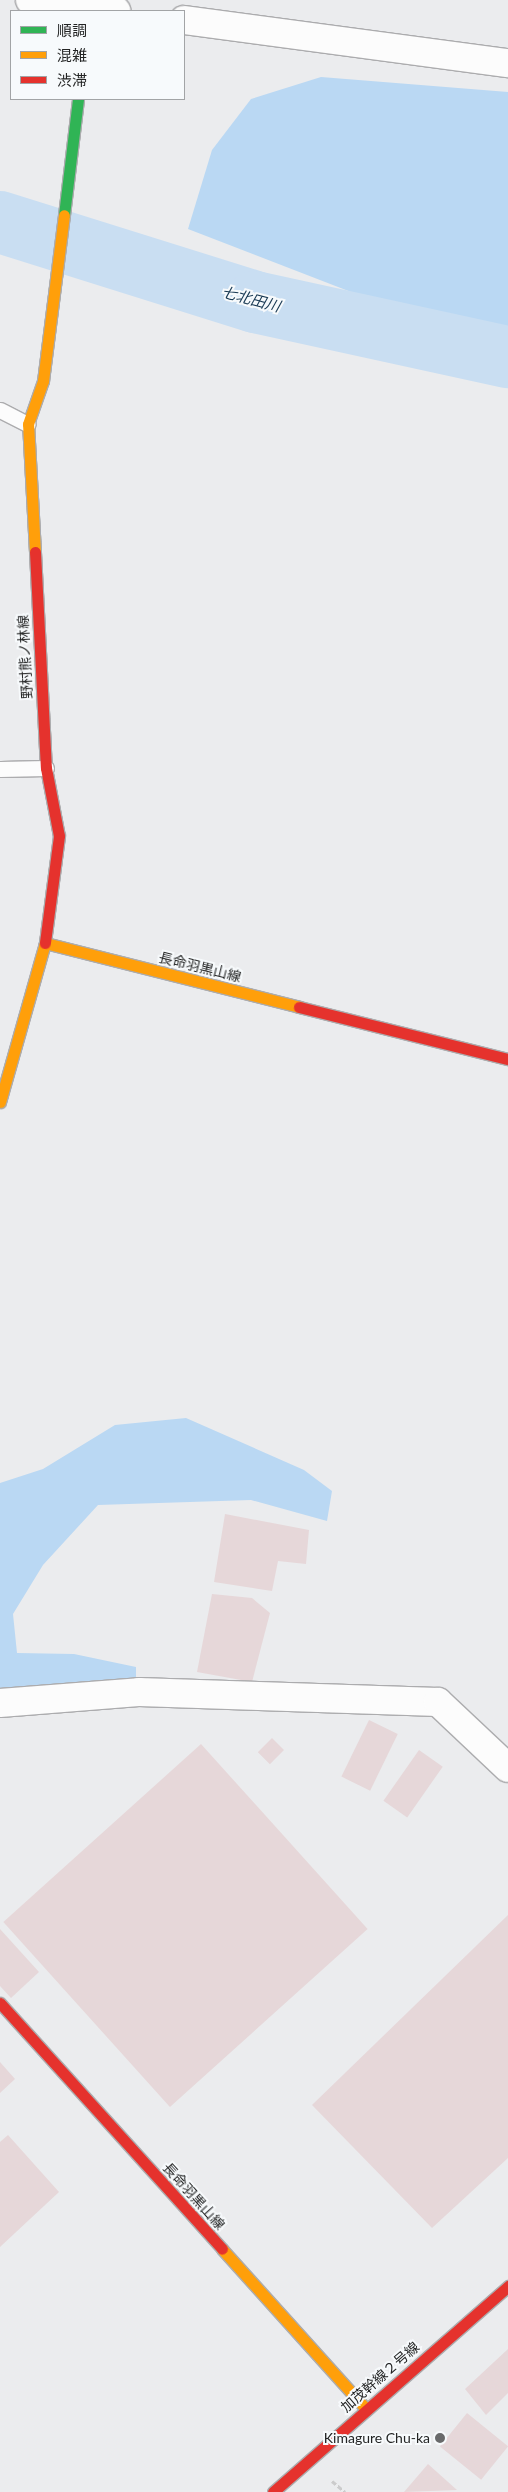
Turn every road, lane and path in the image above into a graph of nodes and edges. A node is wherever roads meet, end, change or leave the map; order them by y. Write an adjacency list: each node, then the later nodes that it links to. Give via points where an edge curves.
1 (47, 5): 2 (street)
2 (104, 10)
3 (185, 20): 4 (street)
4 (508, 63)
5 (78, 100): 7 (street, 野村熊ノ林線, via 44,370)
6 (0, 410): 7 (lane)
7 (28, 424): 8 (street, 野村熊ノ林線)
8 (46, 768): 9 (lane); 10 (street, 野村熊ノ林線, via 59,836)
9 (0, 769)
10 (45, 943): 11 (street, 長命羽黒山線); 12 (street)
11 (508, 1059)
12 (0, 1102)
13 (0, 1703): 14 (street, via 139,1692 438,1702)
14 (508, 1768)
15 (0, 2003): 17 (street, 長命羽黒山線)
16 (508, 2286): 17 (street, 加茂幹線２号線)
17 (366, 2409): 18 (street, 加茂幹線２号線)
18 (273, 2492)

